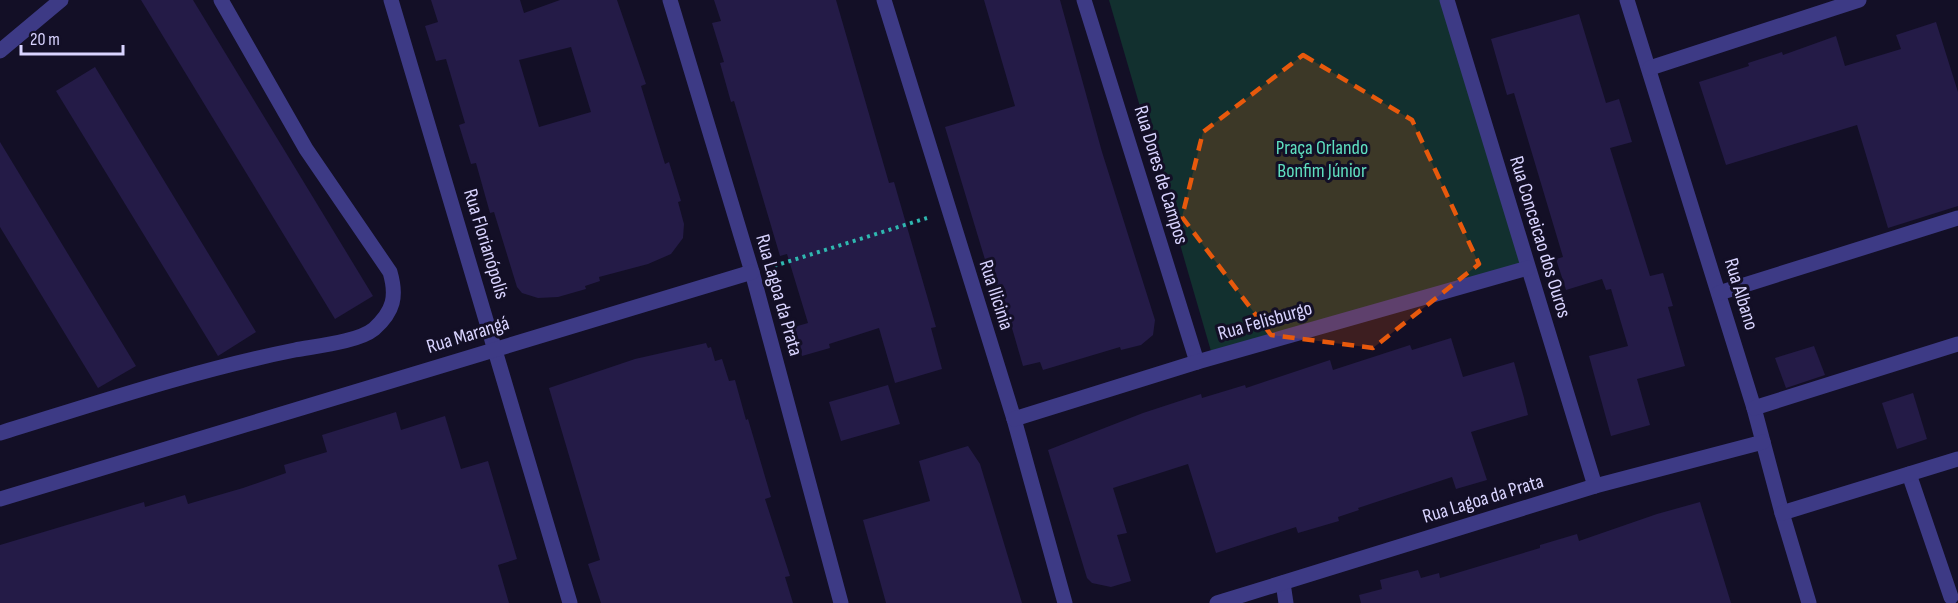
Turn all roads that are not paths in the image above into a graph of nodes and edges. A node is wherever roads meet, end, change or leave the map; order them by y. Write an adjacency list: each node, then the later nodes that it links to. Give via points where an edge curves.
1 (61, 0): 10 (street)
2 (221, 0): 21 (street, via 306,149 390,272 396,293 387,313 373,330 354,338 242,360)
3 (391, 0): 17 (street, Rua Florianópolis)
4 (670, 0): 14 (street, Rua Lagoa da Prata)
5 (884, 0): 20 (street, Rua Ilicinia)
6 (1084, 0): 18 (street, Rua Dores de Campos)
7 (1447, 0): 13 (street, Rua Conceicao dos Ouros)
8 (1627, 0): 11 (street, Rua Albano)
9 (1859, 0): 11 (street)
10 (0, 51)
11 (1650, 68): 15 (street, Rua Albano)
12 (1958, 218): 15 (street)
13 (1528, 268): 18 (street, Rua Felisburgo); 25 (street, Rua Conceicao dos Ouros)
14 (752, 272): 17 (street, Rua Marangá); 31 (street, Rua Lagoa da Prata)
15 (1719, 293): 19 (street, Rua Albano)
16 (1958, 344): 19 (street)
17 (496, 349): 26 (street, Rua Marangá); 30 (street, Rua Florianópolis)
18 (1197, 362): 20 (street, Rua Felisburgo)
19 (1754, 408): 22 (street, Rua Albano)
20 (1014, 419): 32 (street, Rua Ilicinia)
21 (0, 433)
22 (1763, 442): 25 (street, Rua Lagoa da Prata); 27 (street, Rua Albano)
23 (1958, 459): 24 (street)
24 (1910, 474): 27 (street); 29 (street)
25 (1594, 486): 28 (street, Rua Lagoa da Prata)
26 (0, 499)
27 (1782, 513): 35 (street, Rua Albano)
28 (1283, 583): 33 (street, Rua Lagoa da Prata); 34 (street)
29 (1952, 597)
30 (570, 603)
31 (841, 603)
32 (1065, 603)
33 (1217, 603)
34 (1286, 603)
35 (1809, 603)

